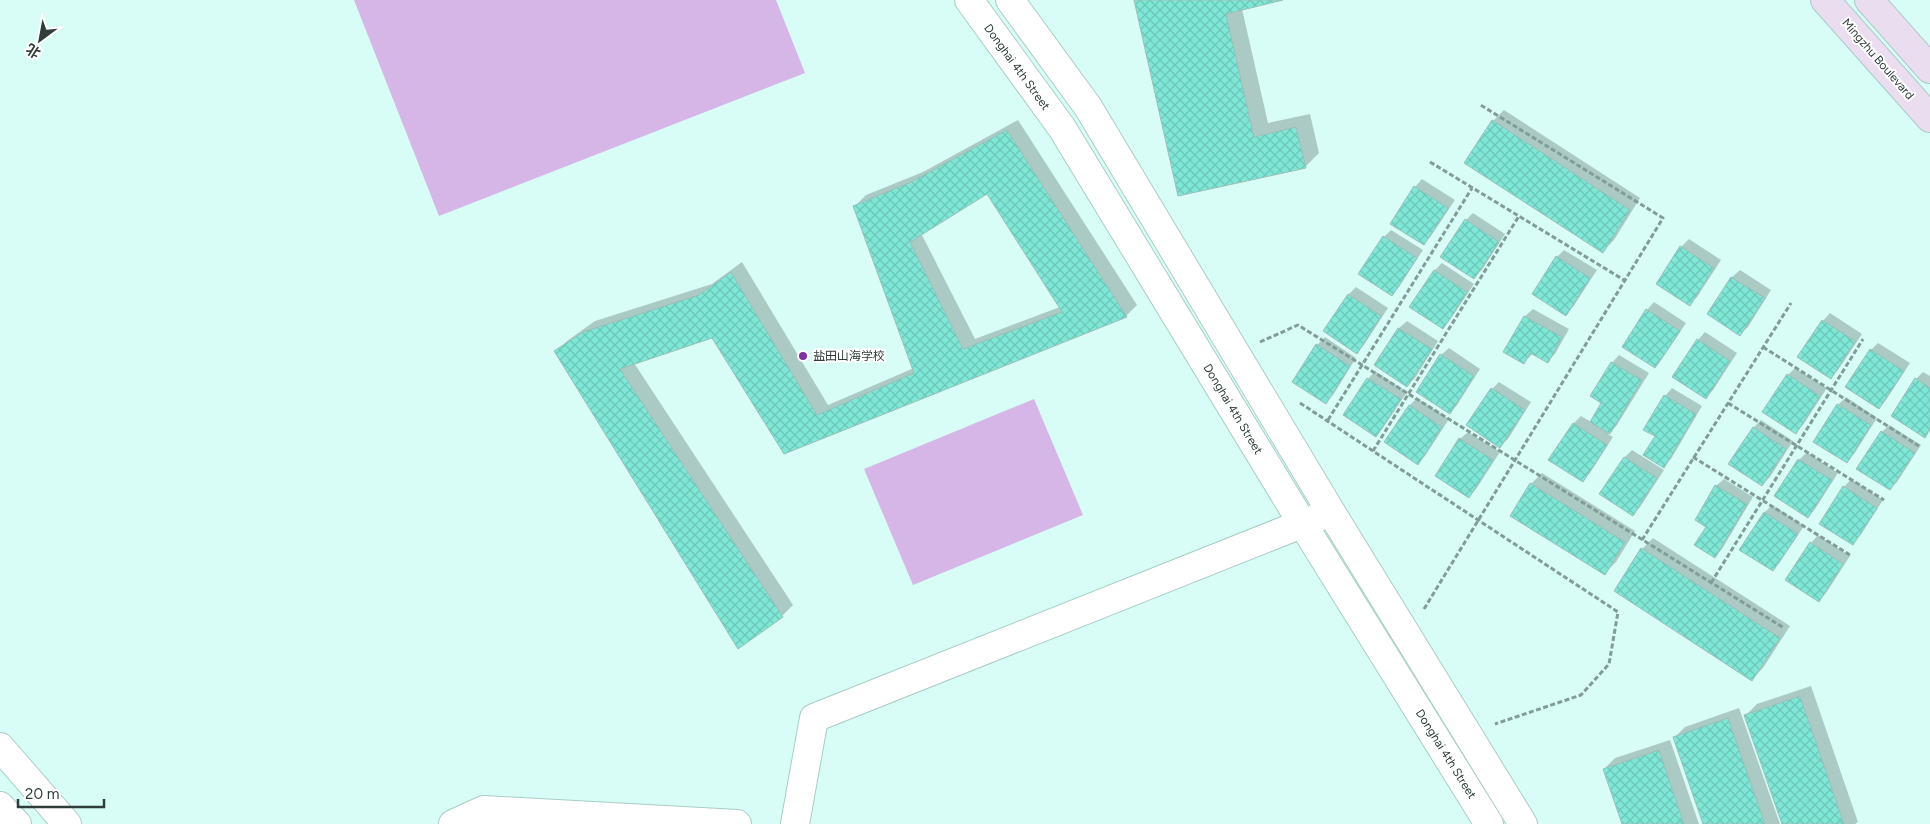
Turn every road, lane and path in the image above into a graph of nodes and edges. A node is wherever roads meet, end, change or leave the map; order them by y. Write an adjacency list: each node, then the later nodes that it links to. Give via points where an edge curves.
1 (969, 0): 31 (street, Donghai 4th Street, via 1062,128)
2 (1010, 0): 29 (street, via 1088,108)
3 (1826, 0): 7 (main road, Mingzhu Boulevard)
4 (1868, 0): 5 (main road)
5 (1930, 70)
6 (1479, 104): 11 (path, via 1663,218)
7 (1930, 118)
8 (1430, 162): 9 (path)
9 (1472, 188): 10 (path); 16 (path)
10 (1518, 216): 11 (path); 18 (path)
11 (1624, 280): 26 (path)
12 (1791, 303): 15 (path)
13 (1863, 339): 17 (path)
14 (1253, 346): 16 (path, via 1298,325)
15 (1763, 347): 17 (path); 20 (path)
16 (1363, 364): 18 (path); 21 (path)
17 (1832, 391): 22 (path); 23 (path)
18 (1410, 394): 24 (path); 26 (path)
19 (1295, 399): 21 (path)
20 (1728, 403): 22 (path); 25 (path)
21 (1328, 420): 24 (path)
22 (1797, 446): 27 (path); 28 (path)
23 (1919, 446)
24 (1373, 451): 30 (path)
25 (1693, 458): 27 (path); 32 (path)
26 (1514, 460): 30 (path); 32 (path)
27 (1763, 500): 33 (path); 34 (path)
28 (1884, 500)
29 (1331, 512): 31 (street); 46 (street)
30 (1478, 520): 35 (path); 37 (path, via 1618,612 1610,664 1581,695)
31 (1302, 523): 44 (street, via 814,718); 45 (street, Donghai 4th Street)
32 (1642, 540): 34 (path)
33 (1850, 555)
34 (1711, 583): 36 (path)
35 (1422, 613)
36 (1784, 628)
37 (1492, 726)
38 (0, 747): 41 (street)
39 (0, 806): 40 (street)
40 (17, 824)
41 (67, 824)
42 (453, 824): 43 (street, via 484,810)
43 (737, 824)
44 (795, 824)
45 (1489, 824)
46 (1523, 824)

